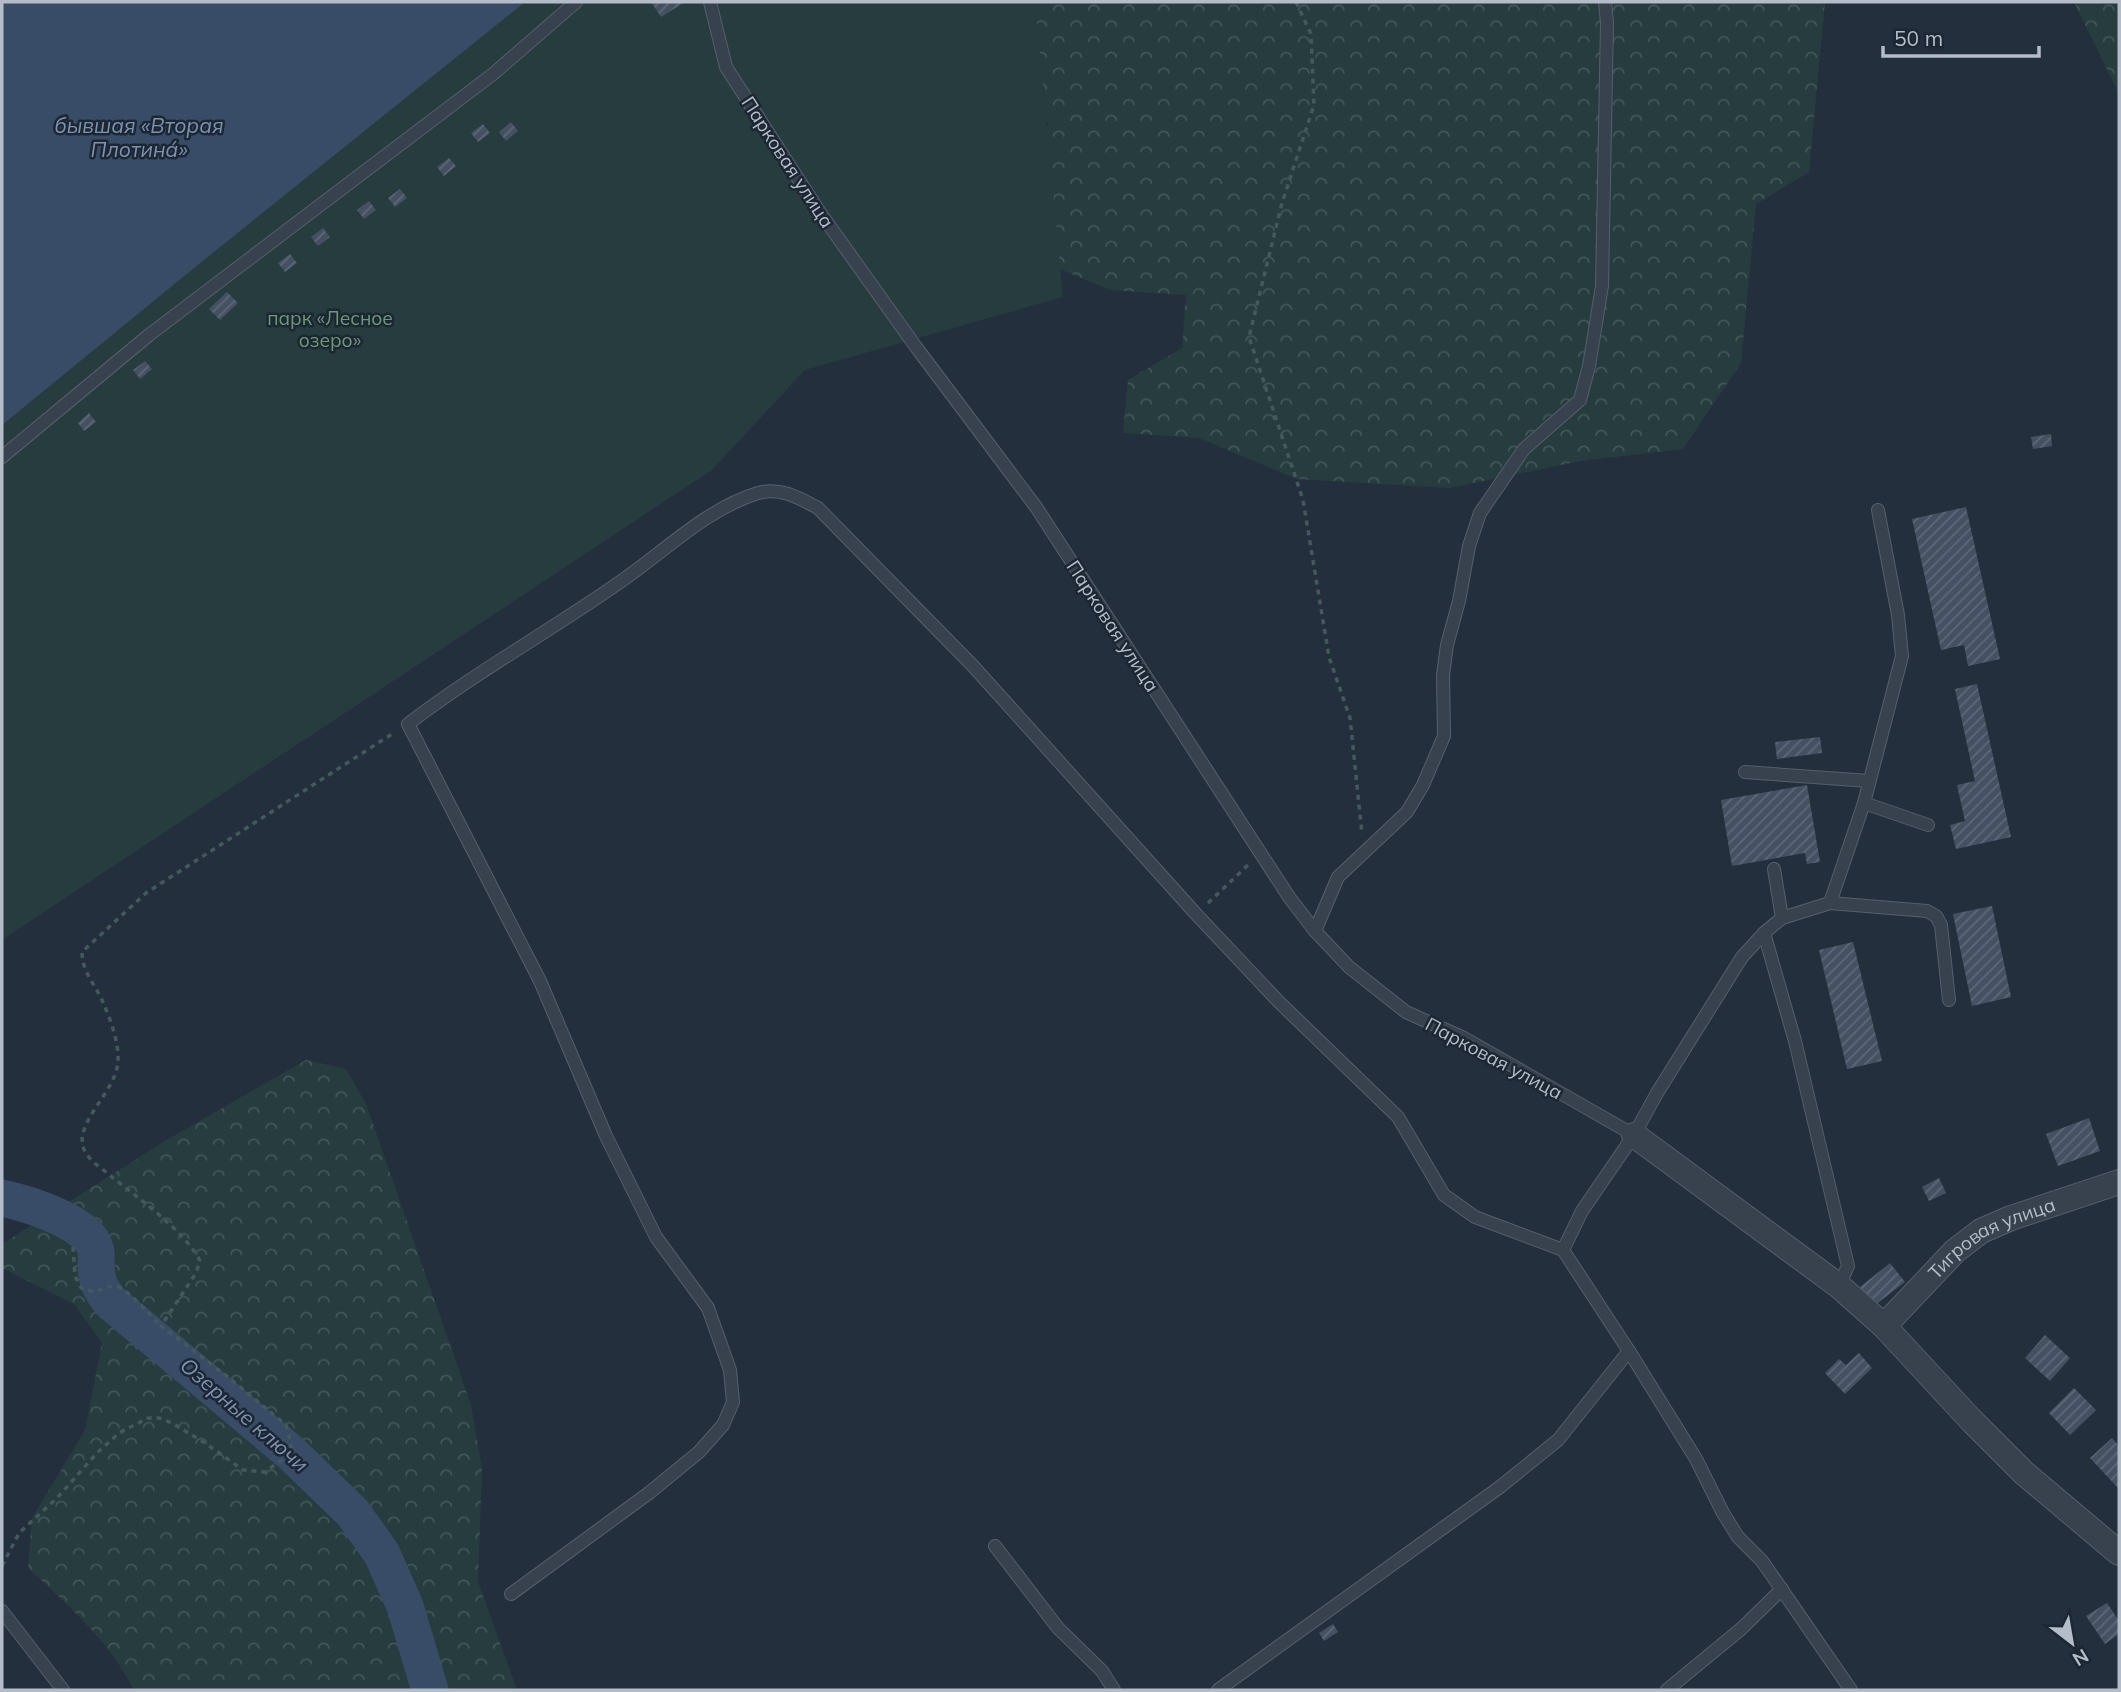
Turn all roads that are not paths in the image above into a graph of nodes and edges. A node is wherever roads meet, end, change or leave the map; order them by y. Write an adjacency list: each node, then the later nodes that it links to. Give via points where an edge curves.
1 (576, 2): 4 (lane, via 493,74 149,335)
2 (710, 2): 13 (lane, Парковая улица, via 726,67 773,141 916,347 1036,508)
3 (1605, 2): 13 (lane, via 1602,286 1580,400 1524,449 1480,513 1447,645 1444,736 1407,812 1338,877)
4 (2, 457)
5 (1878, 510): 7 (lane, via 1902,656)
6 (1745, 772): 7 (lane)
7 (1869, 781): 8 (lane)
8 (1864, 803): 9 (lane); 11 (lane)
9 (1928, 825)
10 (1774, 869): 12 (lane)
11 (1830, 903): 12 (lane); 15 (lane, via 1927,911 1936,916 1941,925)
12 (1782, 918): 14 (lane)
13 (1315, 931): 16 (lane, Парковая улица, via 1349,967 1406,1012 1464,1038)
14 (1764, 933): 16 (lane, via 1742,957); 19 (lane, via 1795,1041 1848,1266)
15 (1948, 1000)
16 (1634, 1135): 18 (lane, via 1582,1211); 19 (street)
17 (2119, 1182): 20 (street, Тигровая улица, via 1981,1231 1955,1251)
18 (1563, 1250): 21 (lane); 25 (lane, via 1475,1217 1444,1195 1398,1117 1196,914 973,666 818,508 789,492 760,493 720,510 408,724 540,981 656,1237 708,1308 730,1370 733,1402 723,1425 699,1452)
19 (1839, 1286): 20 (street)
20 (1884, 1326): 23 (street, via 2024,1473)
21 (1629, 1351): 24 (lane, via 1738,1537); 29 (lane, via 1558,1440)
22 (995, 1546): 28 (lane, via 1058,1628)
23 (2119, 1553)
24 (1782, 1589): 30 (lane); 31 (lane)
25 (511, 1594)
26 (2, 1611): 27 (lane)
27 (63, 1690)
28 (1114, 1690)
29 (1218, 1690)
30 (1667, 1690)
31 (1851, 1690)

